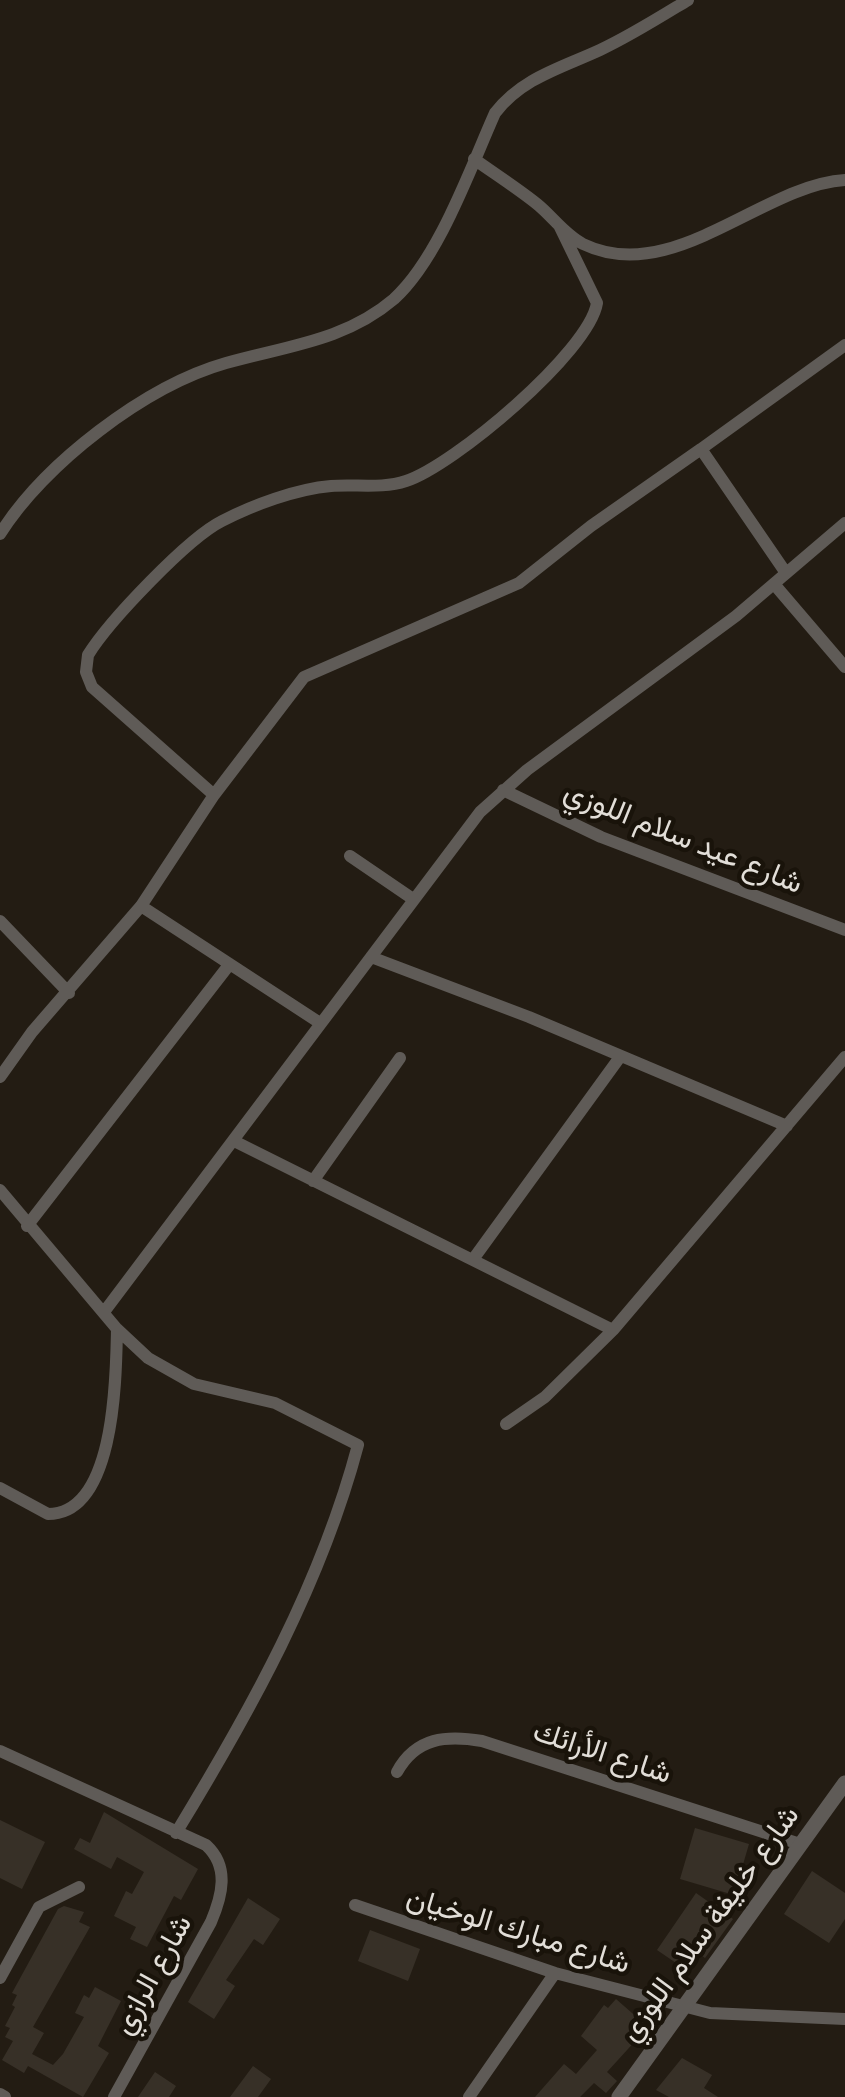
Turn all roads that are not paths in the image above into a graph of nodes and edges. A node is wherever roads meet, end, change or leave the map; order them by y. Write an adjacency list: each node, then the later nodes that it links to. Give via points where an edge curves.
1 (688, 0): 2 (street, via 521,87 495,113)
2 (474, 159): 4 (street); 8 (street, via 418,270 386,305 331,337 222,364 174,386 70,452 21,501)
3 (845, 180): 4 (street, via 817,186 698,240 637,252 581,243)
4 (559, 225): 13 (street, via 597,303 578,342 551,373 432,470 390,485 325,486 211,528 88,655 92,687)
5 (845, 345): 6 (street)
6 (702, 449): 9 (street); 13 (street, via 519,583 304,677)
7 (845, 523): 9 (street)
8 (0, 534)
9 (786, 573): 10 (street)
10 (774, 584): 11 (street); 12 (street)
11 (845, 667)
12 (503, 790): 15 (street); 18 (street, شارع عيد سلام اللوزي, via 601,837)
13 (214, 795): 16 (street)
14 (350, 856): 15 (street)
15 (413, 899): 19 (street)
16 (141, 906): 20 (street); 21 (street)
17 (0, 922): 21 (street)
18 (845, 930)
19 (371, 956): 22 (street); 23 (street)
20 (229, 965): 22 (street); 31 (street)
21 (69, 993): 26 (street)
22 (320, 1023): 28 (street)
23 (620, 1057): 27 (street); 32 (street)
24 (845, 1057): 27 (street)
25 (400, 1058): 29 (street)
26 (0, 1077)
27 (787, 1126): 35 (street)
28 (236, 1142): 29 (street); 33 (street)
29 (313, 1181): 32 (street)
30 (0, 1190): 31 (street)
31 (27, 1226): 33 (street)
32 (474, 1258): 35 (street)
33 (104, 1312): 34 (street)
34 (117, 1329): 37 (street, via 110,1436 82,1497 73,1508 48,1514); 41 (street, via 177,1376 274,1404 358,1444 278,1656)
35 (613, 1330): 36 (street, via 555,1388)
36 (506, 1424)
37 (0, 1488)
38 (0, 1751): 41 (street)
39 (398, 1772): 42 (street, شارع الأرائك, via 409,1755 433,1740 482,1741)
40 (845, 1783): 42 (street, شارع خليفة سلام اللوزي)
41 (176, 1833): 50 (street, شارع الرازي, via 210,1848 222,1896)
42 (800, 1844): 48 (street, شارع خليفة سلام اللوزي)
43 (79, 1888): 45 (street, via 39,1907)
44 (355, 1905): 46 (street, شارع مبارك الوخيان)
45 (5, 1956): 47 (street)
46 (555, 1973): 48 (street, شارع مبارك الوخيان); 51 (street)
47 (0, 1978)
48 (686, 2007): 49 (street, شارع مبارك الوخيان, via 736,2017); 52 (street, شارع خليفة سلام اللوزي)
49 (845, 2019)
50 (114, 2097)
51 (469, 2097)
52 (619, 2097)

